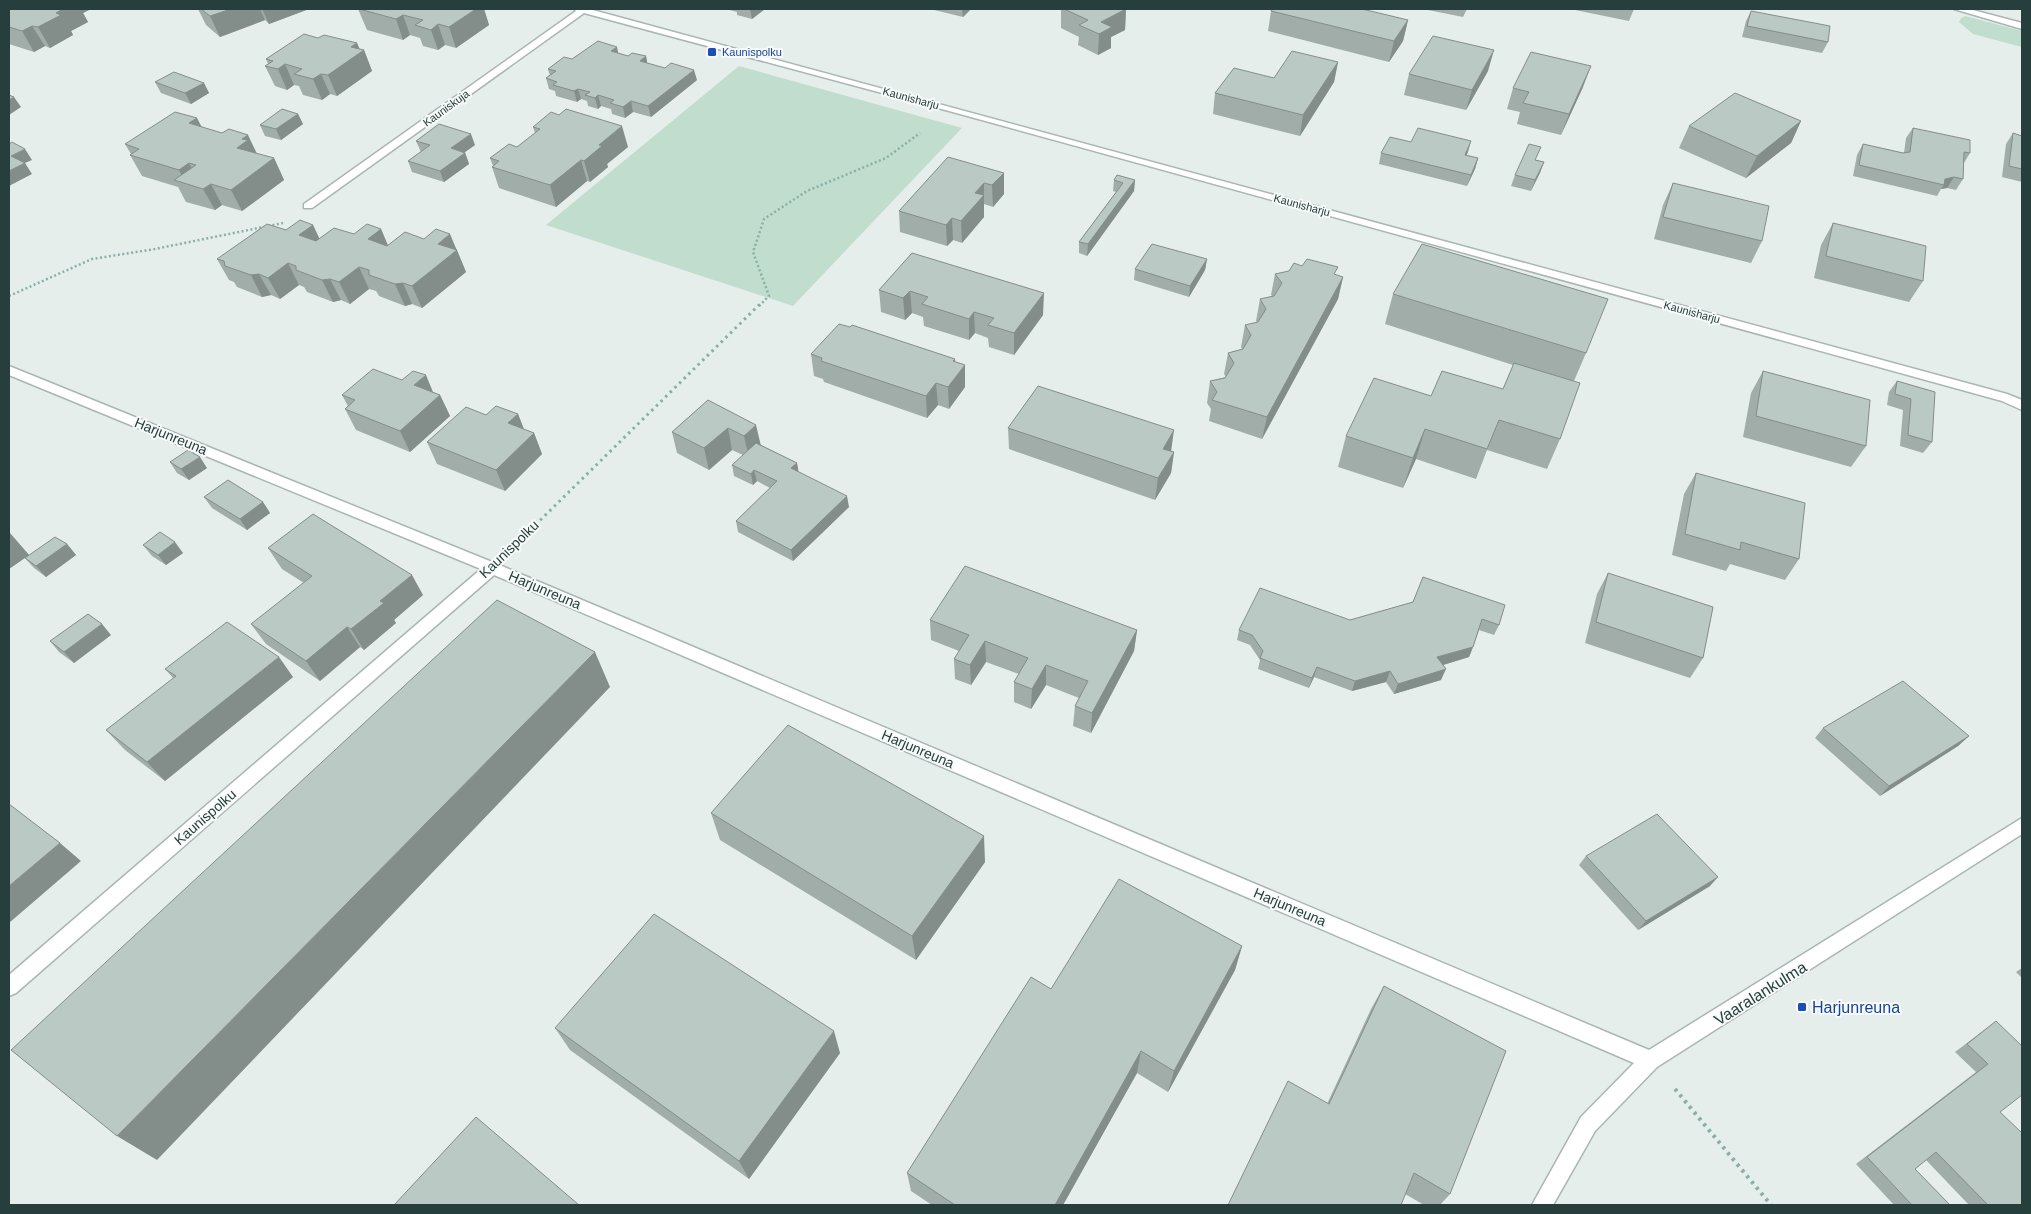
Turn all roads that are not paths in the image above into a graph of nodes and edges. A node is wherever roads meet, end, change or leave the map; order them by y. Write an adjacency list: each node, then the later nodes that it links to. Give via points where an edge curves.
1 (581, 9): 4 (street, Kauniskuja); 6 (street, Kaunisharju, via 2007,398)
2 (1959, 9): 3 (street)
3 (2022, 26)
4 (308, 206)
5 (9, 370): 7 (street, Harjunreuna)
6 (2022, 406)
7 (492, 568): 9 (street, Kaunispolku); 10 (street, Harjunreuna)
8 (2022, 825): 10 (street, Vaaralankulma)
9 (9, 987)
10 (1650, 1060): 11 (street, Vaaralankulma, via 1588,1124)
11 (1542, 1205)

